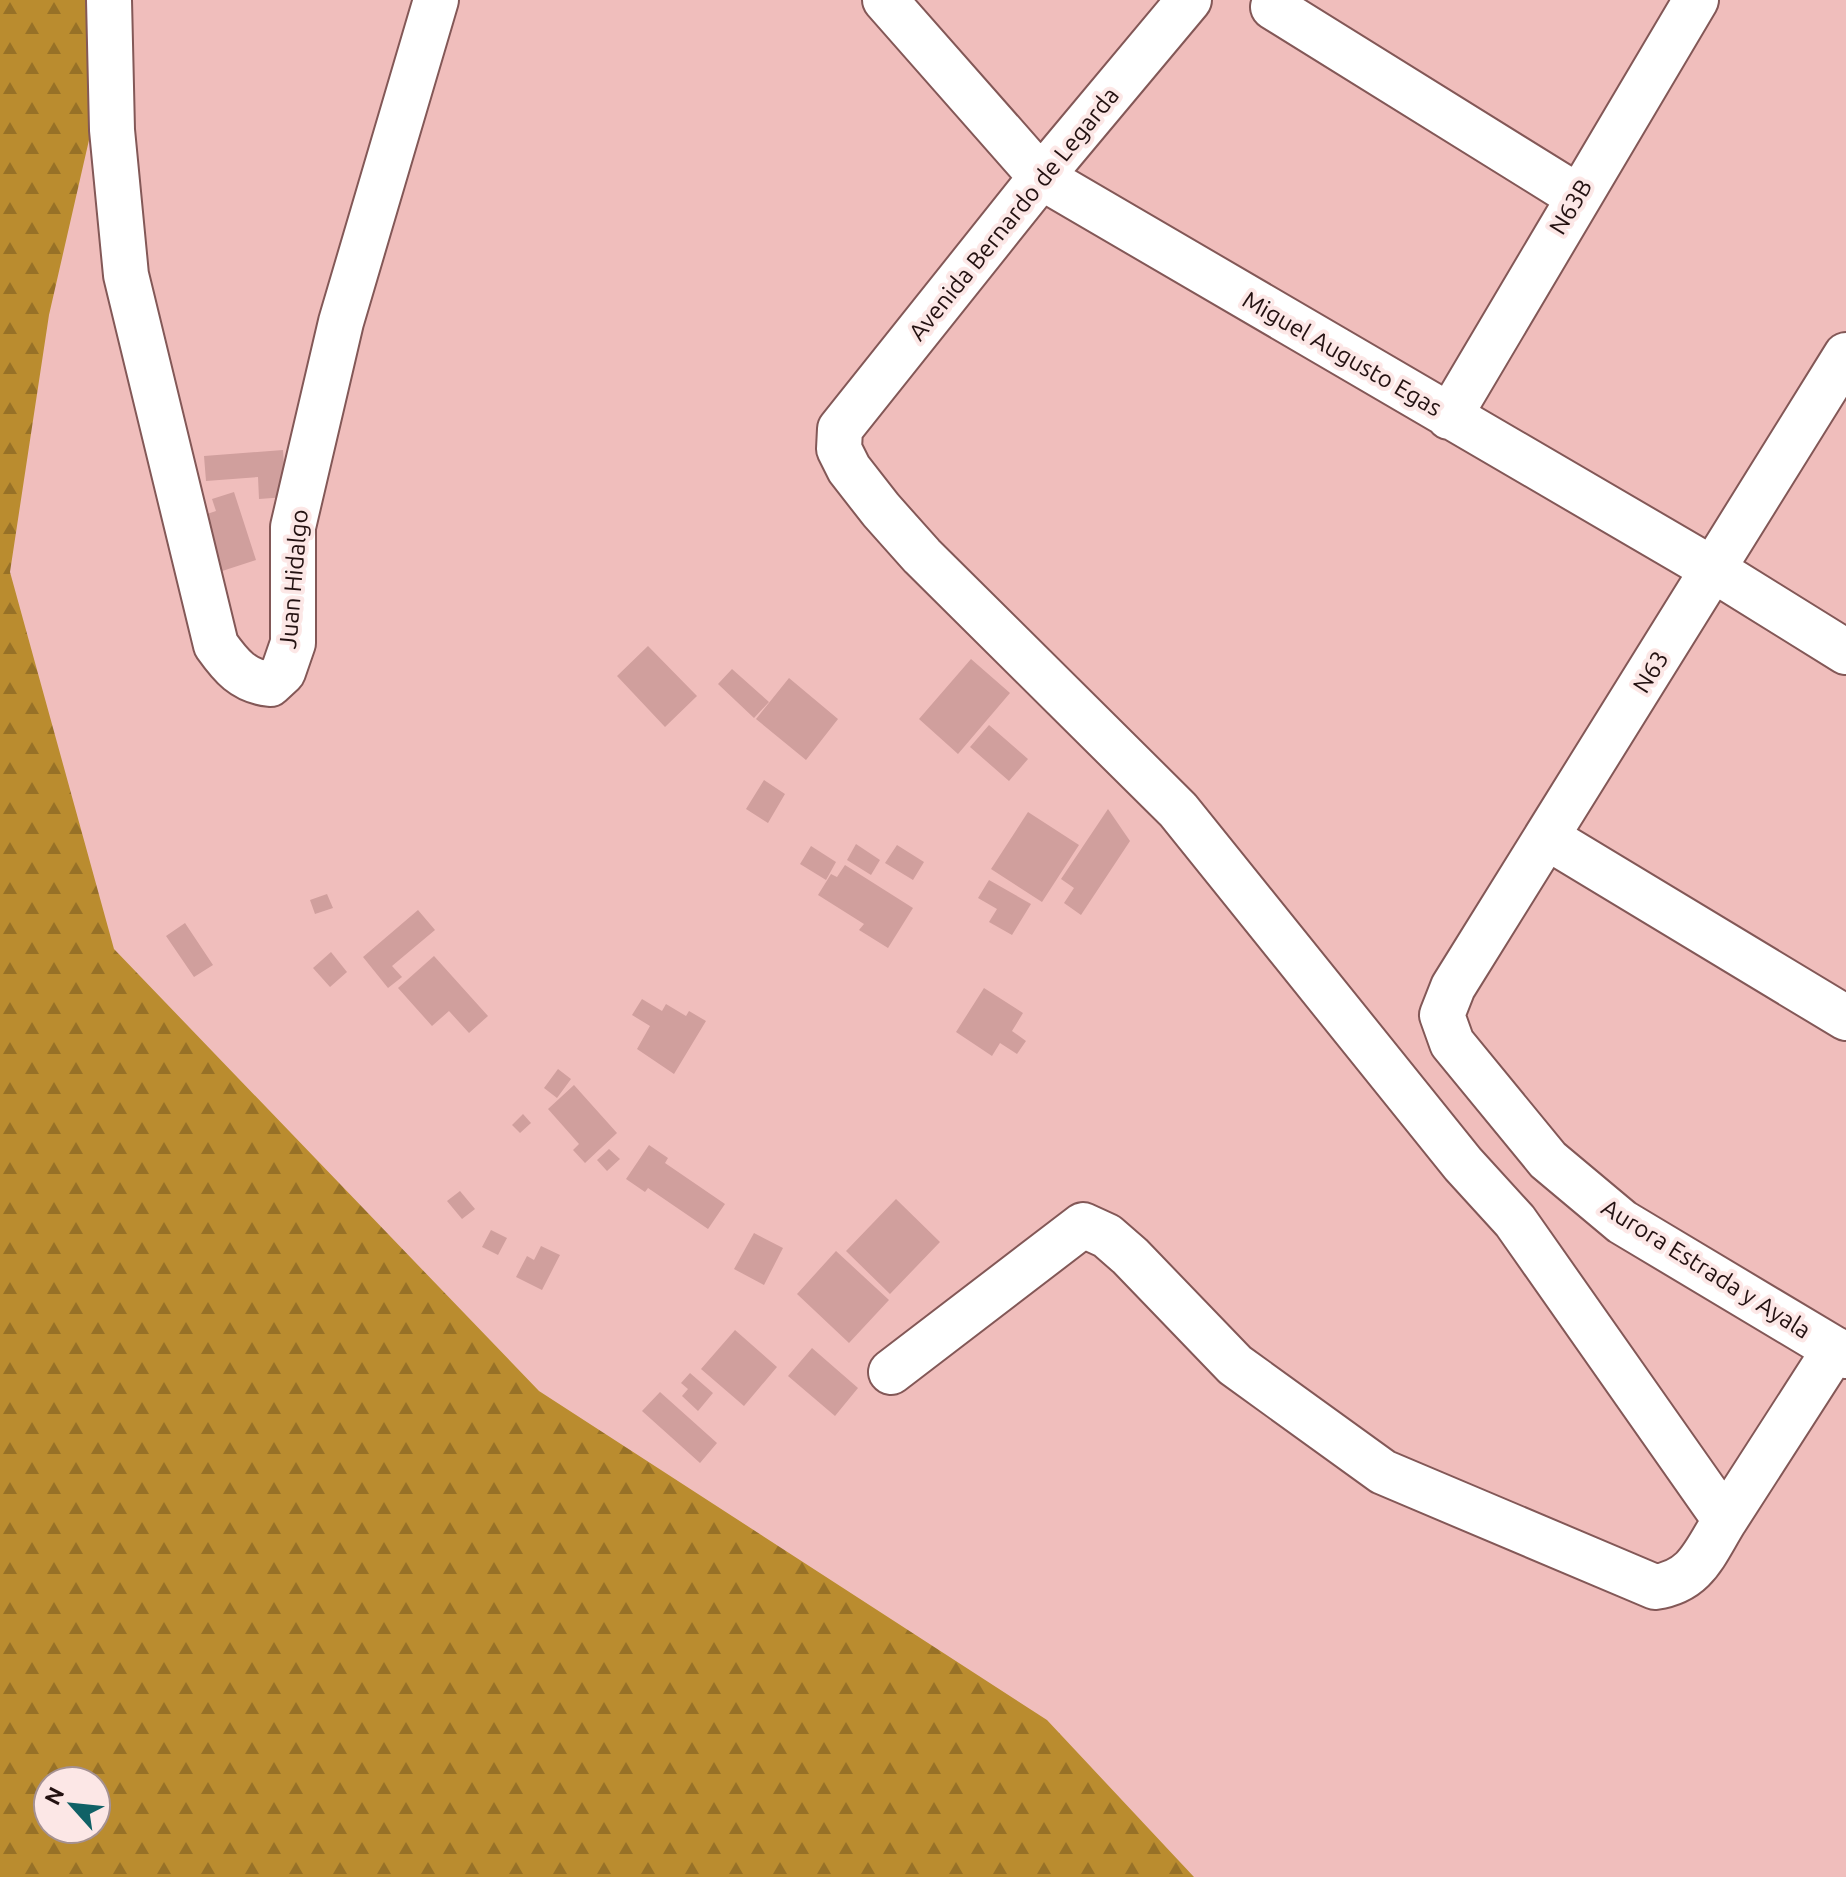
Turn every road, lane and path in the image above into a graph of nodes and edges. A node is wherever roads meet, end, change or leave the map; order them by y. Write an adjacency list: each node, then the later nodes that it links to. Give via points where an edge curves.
1 (109, 0): 2 (street, Juan Hidalgo, via 112,130 126,275 216,645 232,669 270,684 283,672 293,643 293,527 341,322)
2 (436, 0)
3 (885, 0): 7 (street, Miguel Augusto Egas)
4 (1189, 0): 7 (street, Avenida Bernardo de Legarda)
5 (1696, 0): 8 (street, N63B)
6 (1273, 7): 8 (street)
7 (1041, 177): 10 (street, Miguel Augusto Egas); 18 (street, Avenida Bernardo de Legarda, via 840,429 839,449 849,469 922,556 1178,810 1463,1164 1499,1201)
8 (1577, 196): 10 (street, N63B)
9 (1846, 355): 11 (street, N63)
10 (1449, 417): 11 (street, Miguel Augusto Egas)
11 (1714, 570): 12 (street, Miguel Augusto Egas); 13 (street, N63)
12 (1846, 652)
13 (1548, 838): 14 (street, N63); 15 (street)
14 (1453, 987): 16 (street, Aurora Estrada y Ayala, via 1442,1015 1452,1043 1548,1160 1622,1222)
15 (1846, 1018)
16 (1840, 1353): 18 (street)
17 (891, 1372): 18 (street, via 1083,1225 1107,1236 1130,1256 1235,1365 1383,1472 1655,1587 1677,1583 1694,1570)
18 (1725, 1520)

